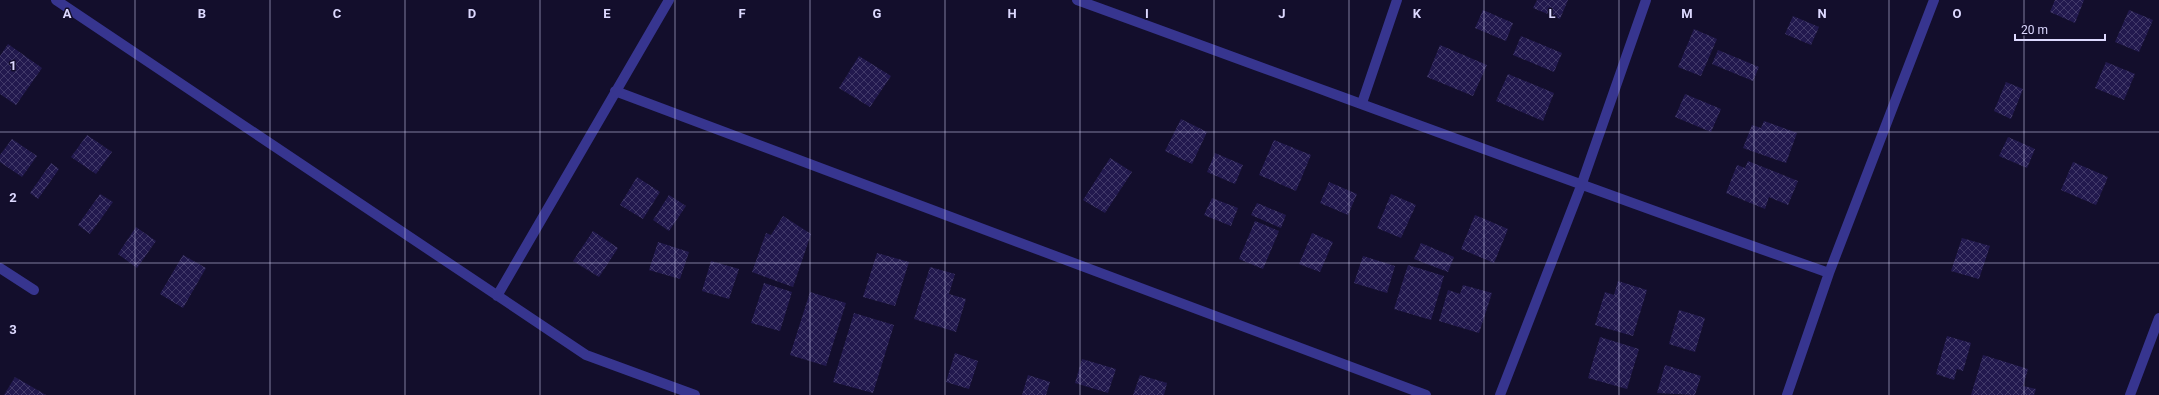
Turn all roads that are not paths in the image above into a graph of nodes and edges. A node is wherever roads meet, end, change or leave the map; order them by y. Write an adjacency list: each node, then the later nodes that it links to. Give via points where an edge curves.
1 (56, 0): 13 (street)
2 (669, 0): 7 (street)
3 (1077, 0): 8 (street)
4 (1396, 0): 8 (street)
5 (1646, 0): 9 (street)
6 (1934, 0): 11 (street)
7 (615, 91): 13 (street); 16 (street)
8 (1362, 103): 9 (street)
9 (1581, 186): 11 (street); 17 (street)
10 (0, 268): 12 (street)
11 (1829, 274): 18 (street)
12 (34, 290)
13 (497, 296): 15 (street, via 586,355)
14 (2159, 318): 19 (street)
15 (695, 395)
16 (1426, 395)
17 (1500, 395)
18 (1787, 395)
19 (2130, 395)

